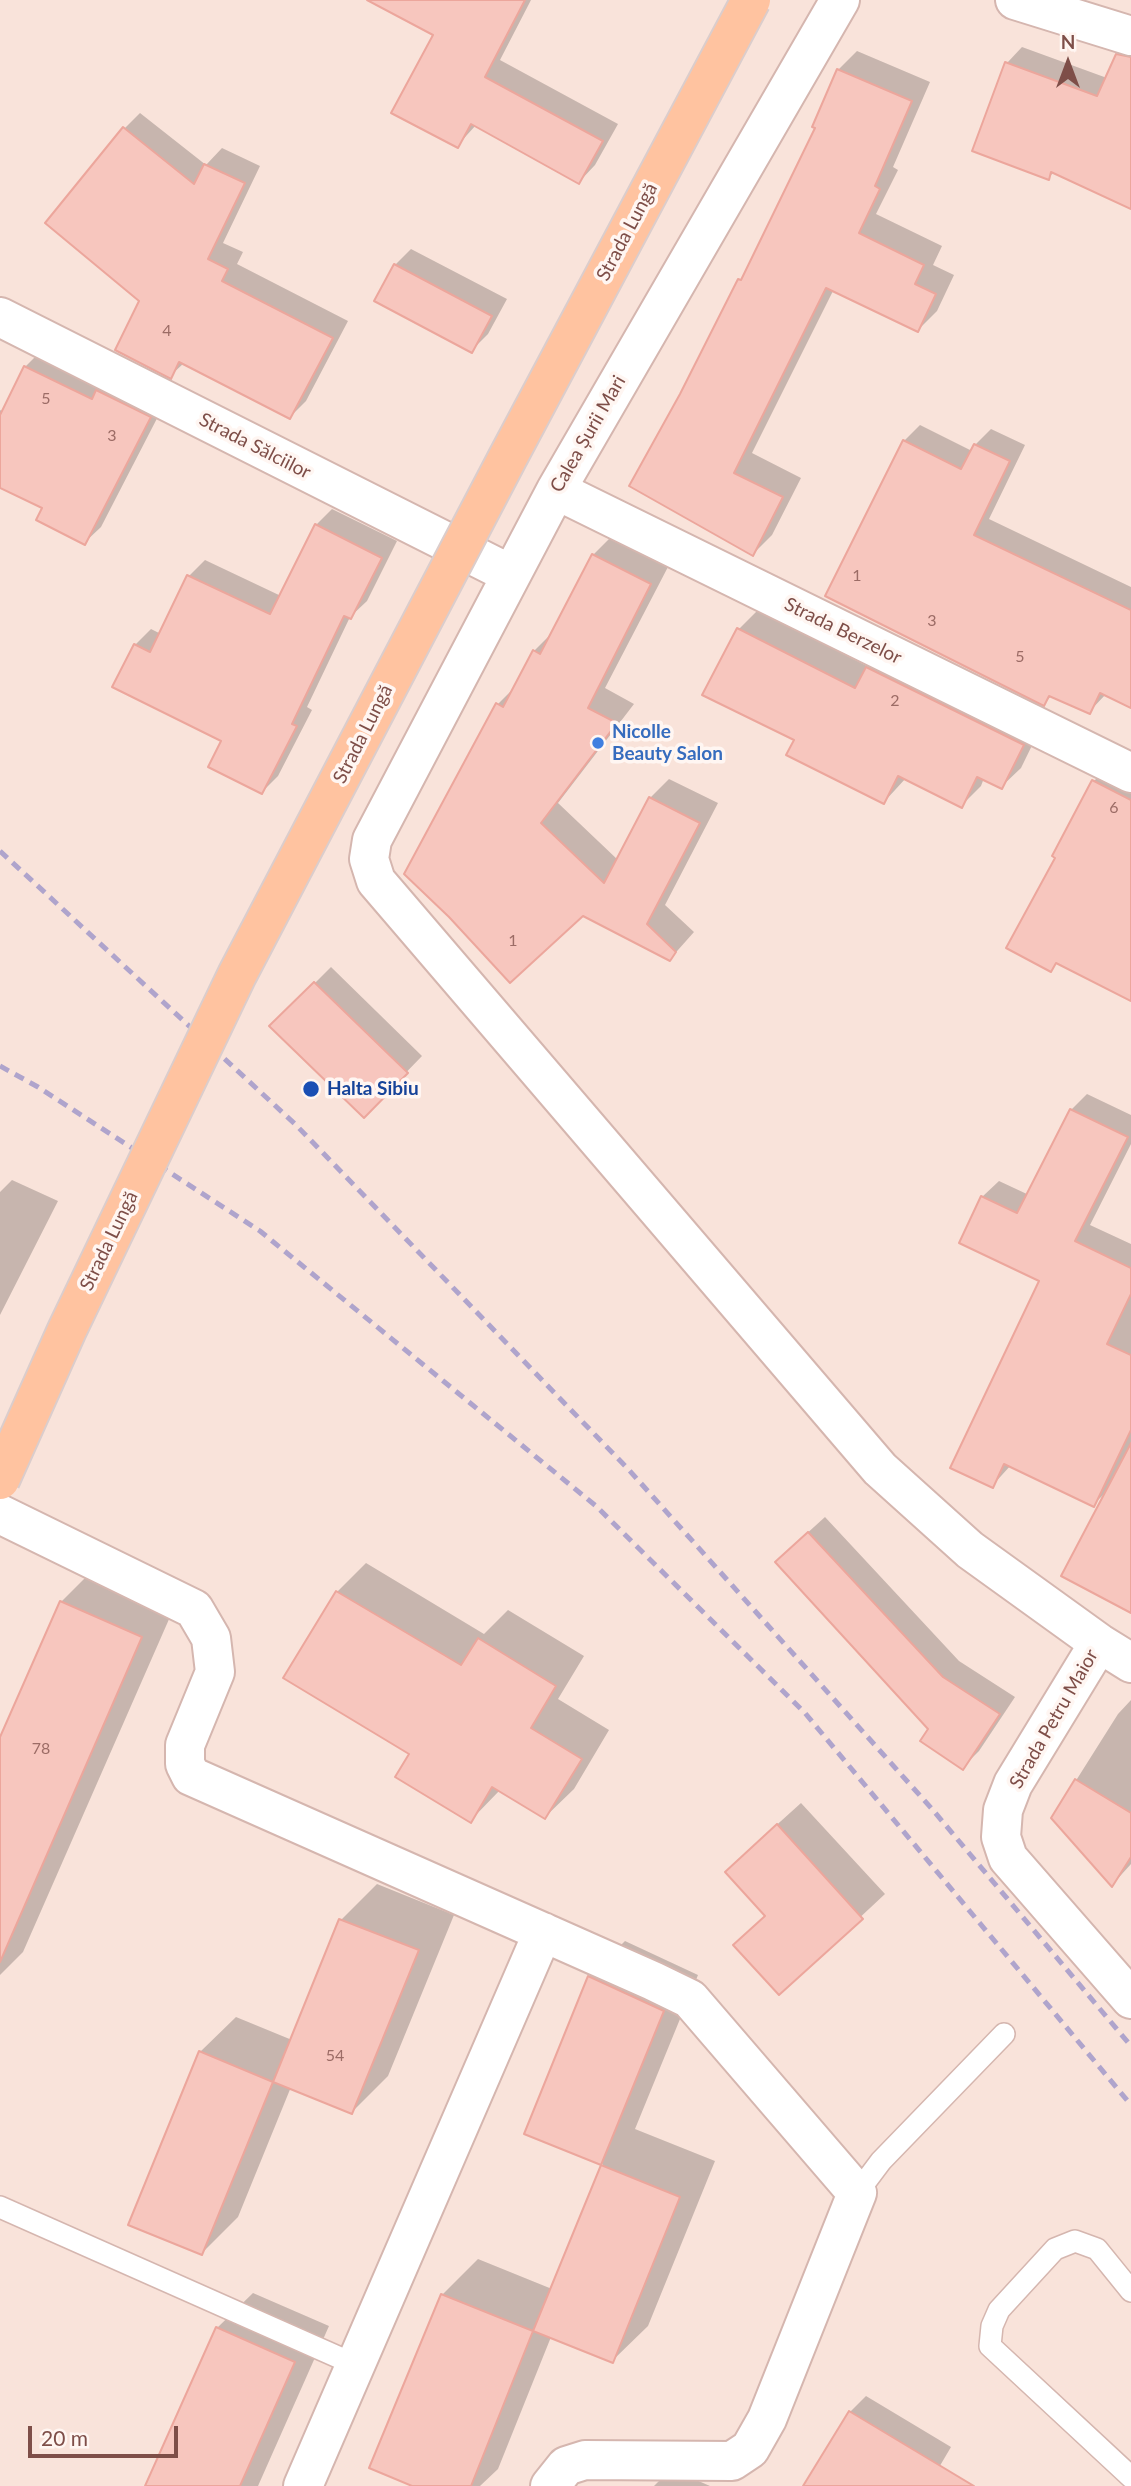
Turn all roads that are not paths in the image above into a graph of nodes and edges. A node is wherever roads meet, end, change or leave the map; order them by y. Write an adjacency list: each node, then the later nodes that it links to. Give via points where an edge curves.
1 (751, 0): 9 (main road, Strada Lungă, bridge, via 237,975 66,1330)
2 (840, 0): 6 (street, Calea Șurii Mari)
3 (1015, 0): 4 (street)
4 (1131, 36)
5 (0, 317): 7 (street, Strada Sălciilor)
6 (556, 490): 7 (street, Calea Șurii Mari); 8 (street, Strada Berzelor)
7 (510, 574): 11 (street, Calea Șurii Mari, via 372,840 369,859 376,881 880,1469 970,1550)
8 (1131, 773)
9 (0, 1480)
10 (0, 1514): 13 (street, via 194,1609 211,1638 215,1672 185,1745 185,1764 191,1776)
11 (1099, 1643): 12 (street); 14 (street, Strada Petru Maior, via 1013,1784 1003,1810 1001,1837 1008,1858)
12 (1131, 1662)
13 (543, 1932): 16 (street, via 690,1999); 19 (street)
14 (1131, 1999)
15 (1004, 2034): 16 (lane, via 881,2161)
16 (858, 2193): 22 (street, via 767,2419 750,2449 732,2461 585,2460 566,2466)
17 (0, 2207): 19 (lane)
18 (1131, 2291): 20 (lane, via 1097,2249 1075,2241 1055,2249 999,2310 990,2346)
19 (356, 2365): 21 (street)
20 (1131, 2477)
21 (303, 2486)
22 (550, 2486)

